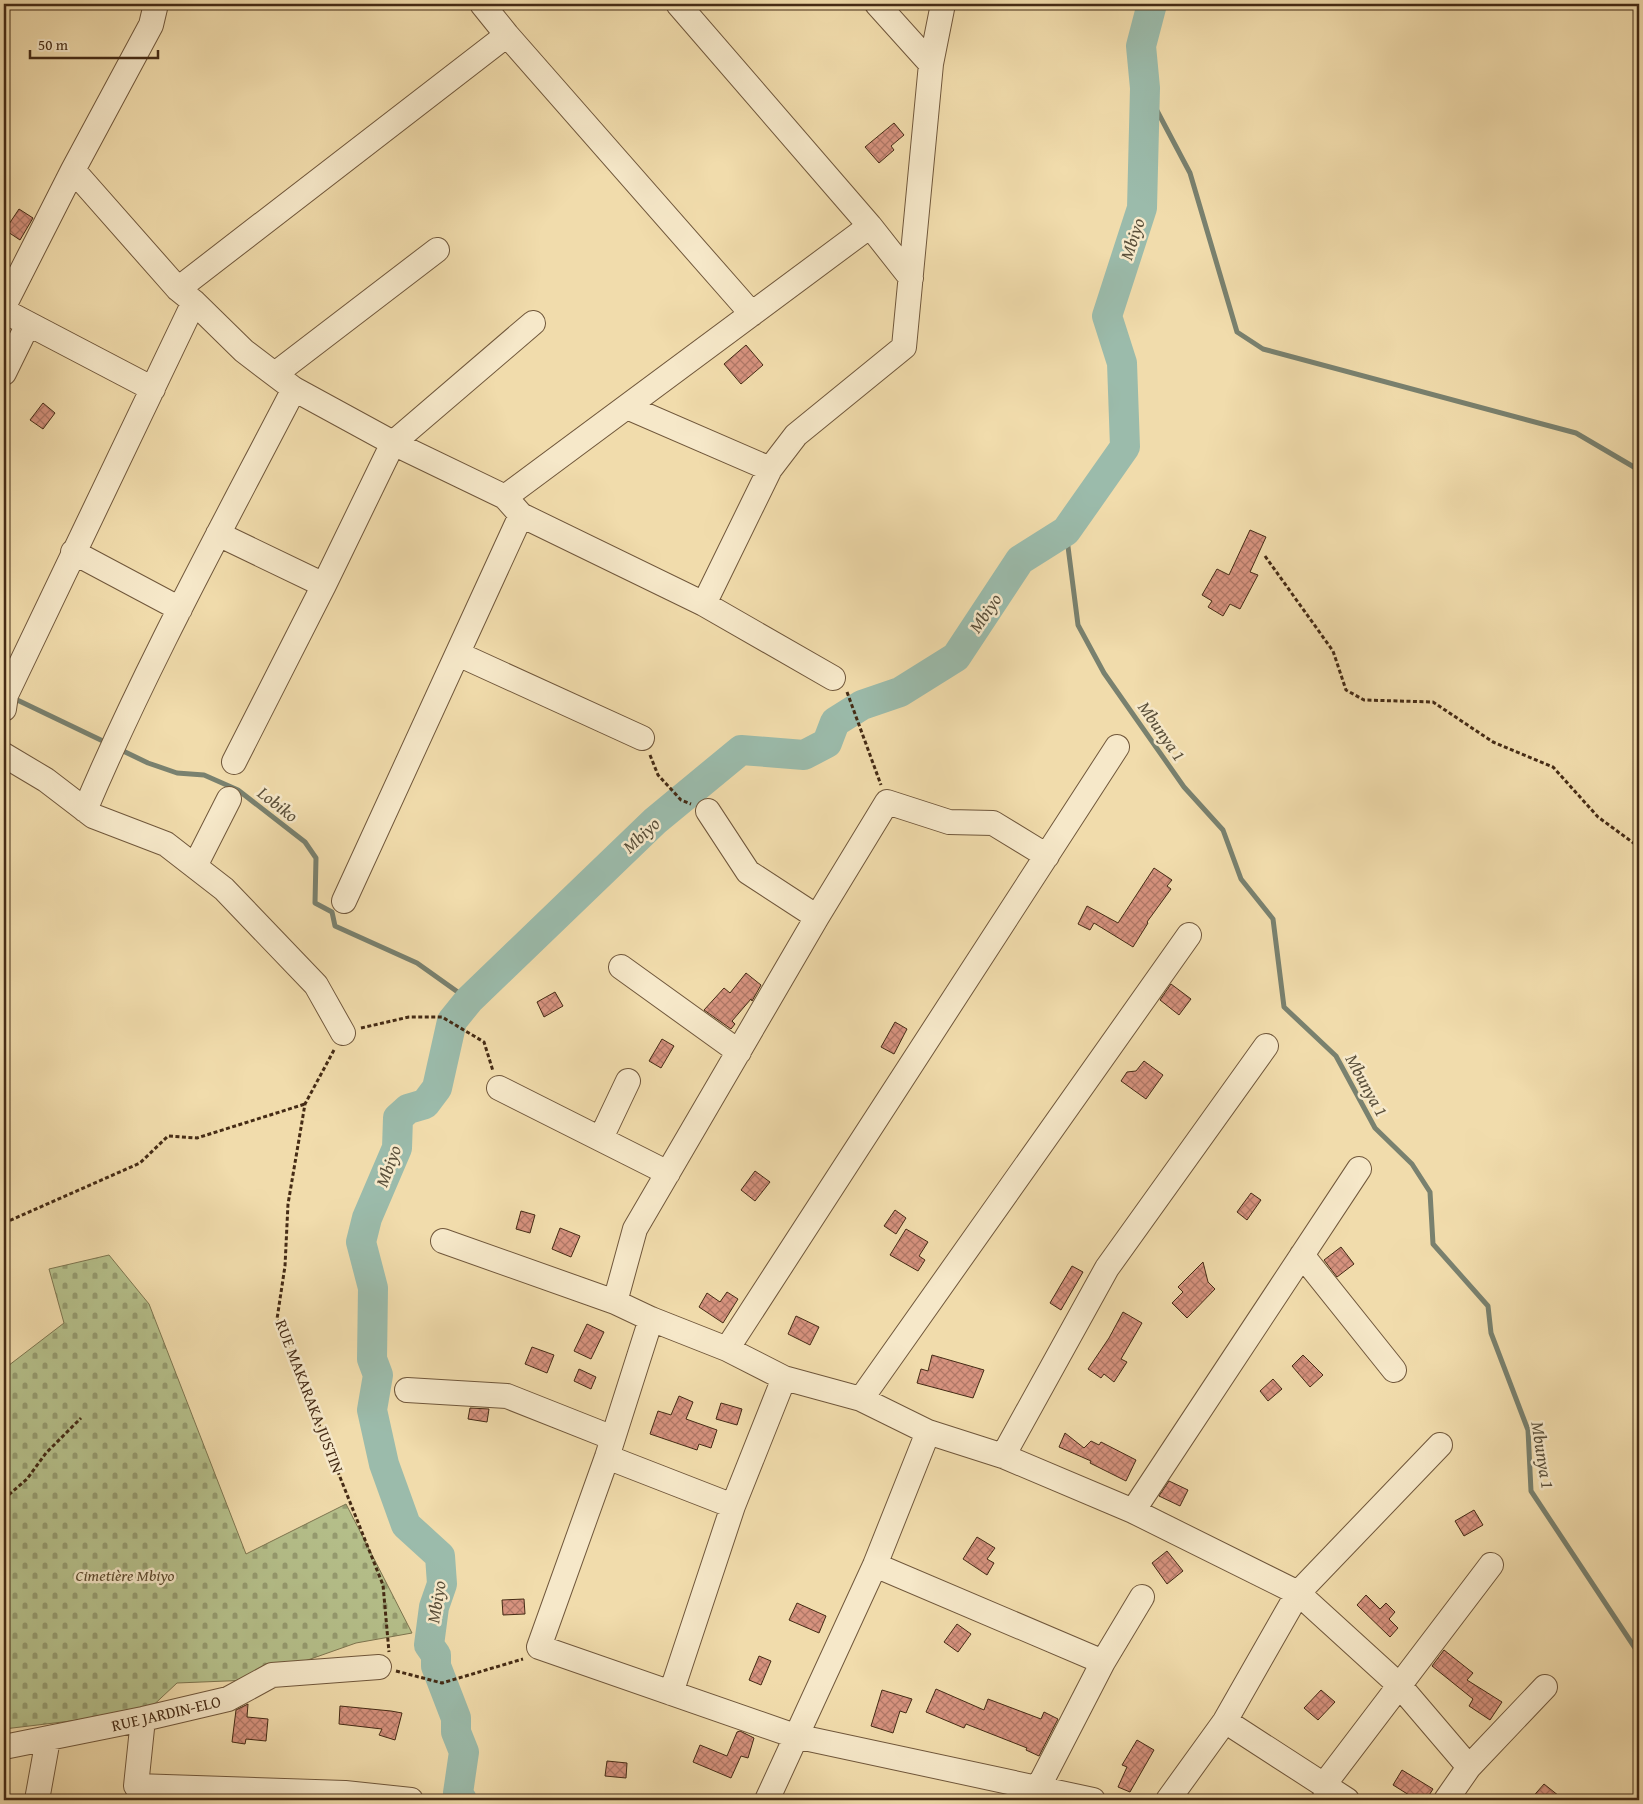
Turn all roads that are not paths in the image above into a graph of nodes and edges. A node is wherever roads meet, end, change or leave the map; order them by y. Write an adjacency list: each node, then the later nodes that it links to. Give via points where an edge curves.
1 (156, 4): 8 (street, via 151,25)
2 (482, 4): 6 (street)
3 (678, 4): 9 (street)
4 (877, 4): 7 (street)
5 (943, 4): 7 (street)
6 (507, 35): 12 (street); 15 (street)
7 (931, 64): 11 (street)
8 (73, 170): 12 (street); 13 (street)
9 (870, 226): 11 (street); 15 (street)
10 (437, 250): 19 (street)
11 (911, 278): 24 (street, via 904,348 796,435)
12 (186, 295): 19 (street, via 244,351); 20 (street)
13 (4, 306)
14 (4, 311): 17 (street)
15 (752, 314): 22 (street)
16 (533, 323): 23 (street)
17 (28, 324): 18 (street); 20 (street)
18 (4, 372)
19 (275, 374): 21 (street)
20 (153, 389): 28 (street)
21 (294, 389): 23 (street); 27 (street)
22 (627, 406): 24 (street); 25 (street)
23 (392, 443): 25 (street); 29 (street)
24 (770, 469): 30 (street)
25 (505, 497): 26 (street)
26 (521, 514): 30 (street); 32 (street)
27 (218, 534): 29 (street); 31 (street)
28 (73, 552): 31 (street); 34 (street, via 6,695)
29 (324, 585): 38 (street)
30 (704, 604): 33 (street)
31 (180, 609): 40 (street)
32 (458, 654): 35 (street); 44 (street)
33 (833, 678)
34 (4, 709)
35 (642, 738)
36 (1117, 747): 42 (street)
37 (4, 755): 40 (street, via 46,780)
38 (234, 762)
39 (229, 799): 43 (street)
40 (84, 810): 43 (street, via 166,844)
41 (708, 811): 45 (street, via 748,872)
42 (1047, 856): 45 (street, via 993,823 949,822 887,802); 60 (street)
43 (195, 866): 48 (street, via 224,889 316,986)
44 (344, 901)
45 (817, 916): 50 (street)
46 (1189, 935): 64 (street)
47 (622, 967): 50 (street)
48 (343, 1033)
49 (1266, 1046): 68 (street, via 1107,1268)
50 (738, 1052): 55 (street)
51 (628, 1081): 53 (street)
52 (499, 1088): 53 (street)
53 (601, 1138): 55 (street)
54 (1359, 1169): 57 (street)
55 (668, 1172): 58 (street, via 635,1229)
56 (444, 1241): 58 (street)
57 (1302, 1255): 61 (street); 70 (street)
58 (615, 1302): 59 (street)
59 (651, 1319): 60 (street); 67 (street)
60 (727, 1349): 62 (street)
61 (1394, 1370)
62 (784, 1378): 64 (street); 69 (street)
63 (407, 1390): 67 (street, via 506,1396)
64 (861, 1399): 65 (street)
65 (928, 1432): 68 (street); 71 (street)
66 (1440, 1445): 73 (street)
67 (610, 1448): 69 (street); 79 (street, via 539,1647)
68 (1003, 1456): 70 (street)
69 (733, 1506): 79 (street)
70 (1133, 1511): 73 (street)
71 (875, 1565): 75 (street); 82 (street)
72 (1491, 1565): 77 (street)
73 (1298, 1593): 77 (street); 81 (street)
74 (1142, 1597): 75 (street)
75 (1104, 1662): 87 (street)
76 (385, 1668): 80 (street, RUE JARDIN-ELO, via 272,1675 228,1699)
77 (1399, 1685): 85 (street); 86 (street)
78 (1545, 1687): 85 (street)
79 (671, 1693): 82 (street)
80 (143, 1719): 83 (street, RUE JARDIN-ELO); 88 (street)
81 (1225, 1721): 86 (street); 93 (street)
82 (795, 1736): 87 (street); 91 (street)
83 (48, 1739): 84 (street, RUE JARDIN-ELO); 89 (street)
84 (4, 1747)
85 (1469, 1767): 95 (street)
86 (1323, 1786): 94 (street)
87 (1038, 1788): 92 (street)
88 (136, 1793): 90 (street, via 345,1793)
89 (37, 1800)
90 (412, 1800)
91 (767, 1800)
92 (1093, 1800)
93 (1168, 1800)
94 (1348, 1800)
95 (1446, 1800)

